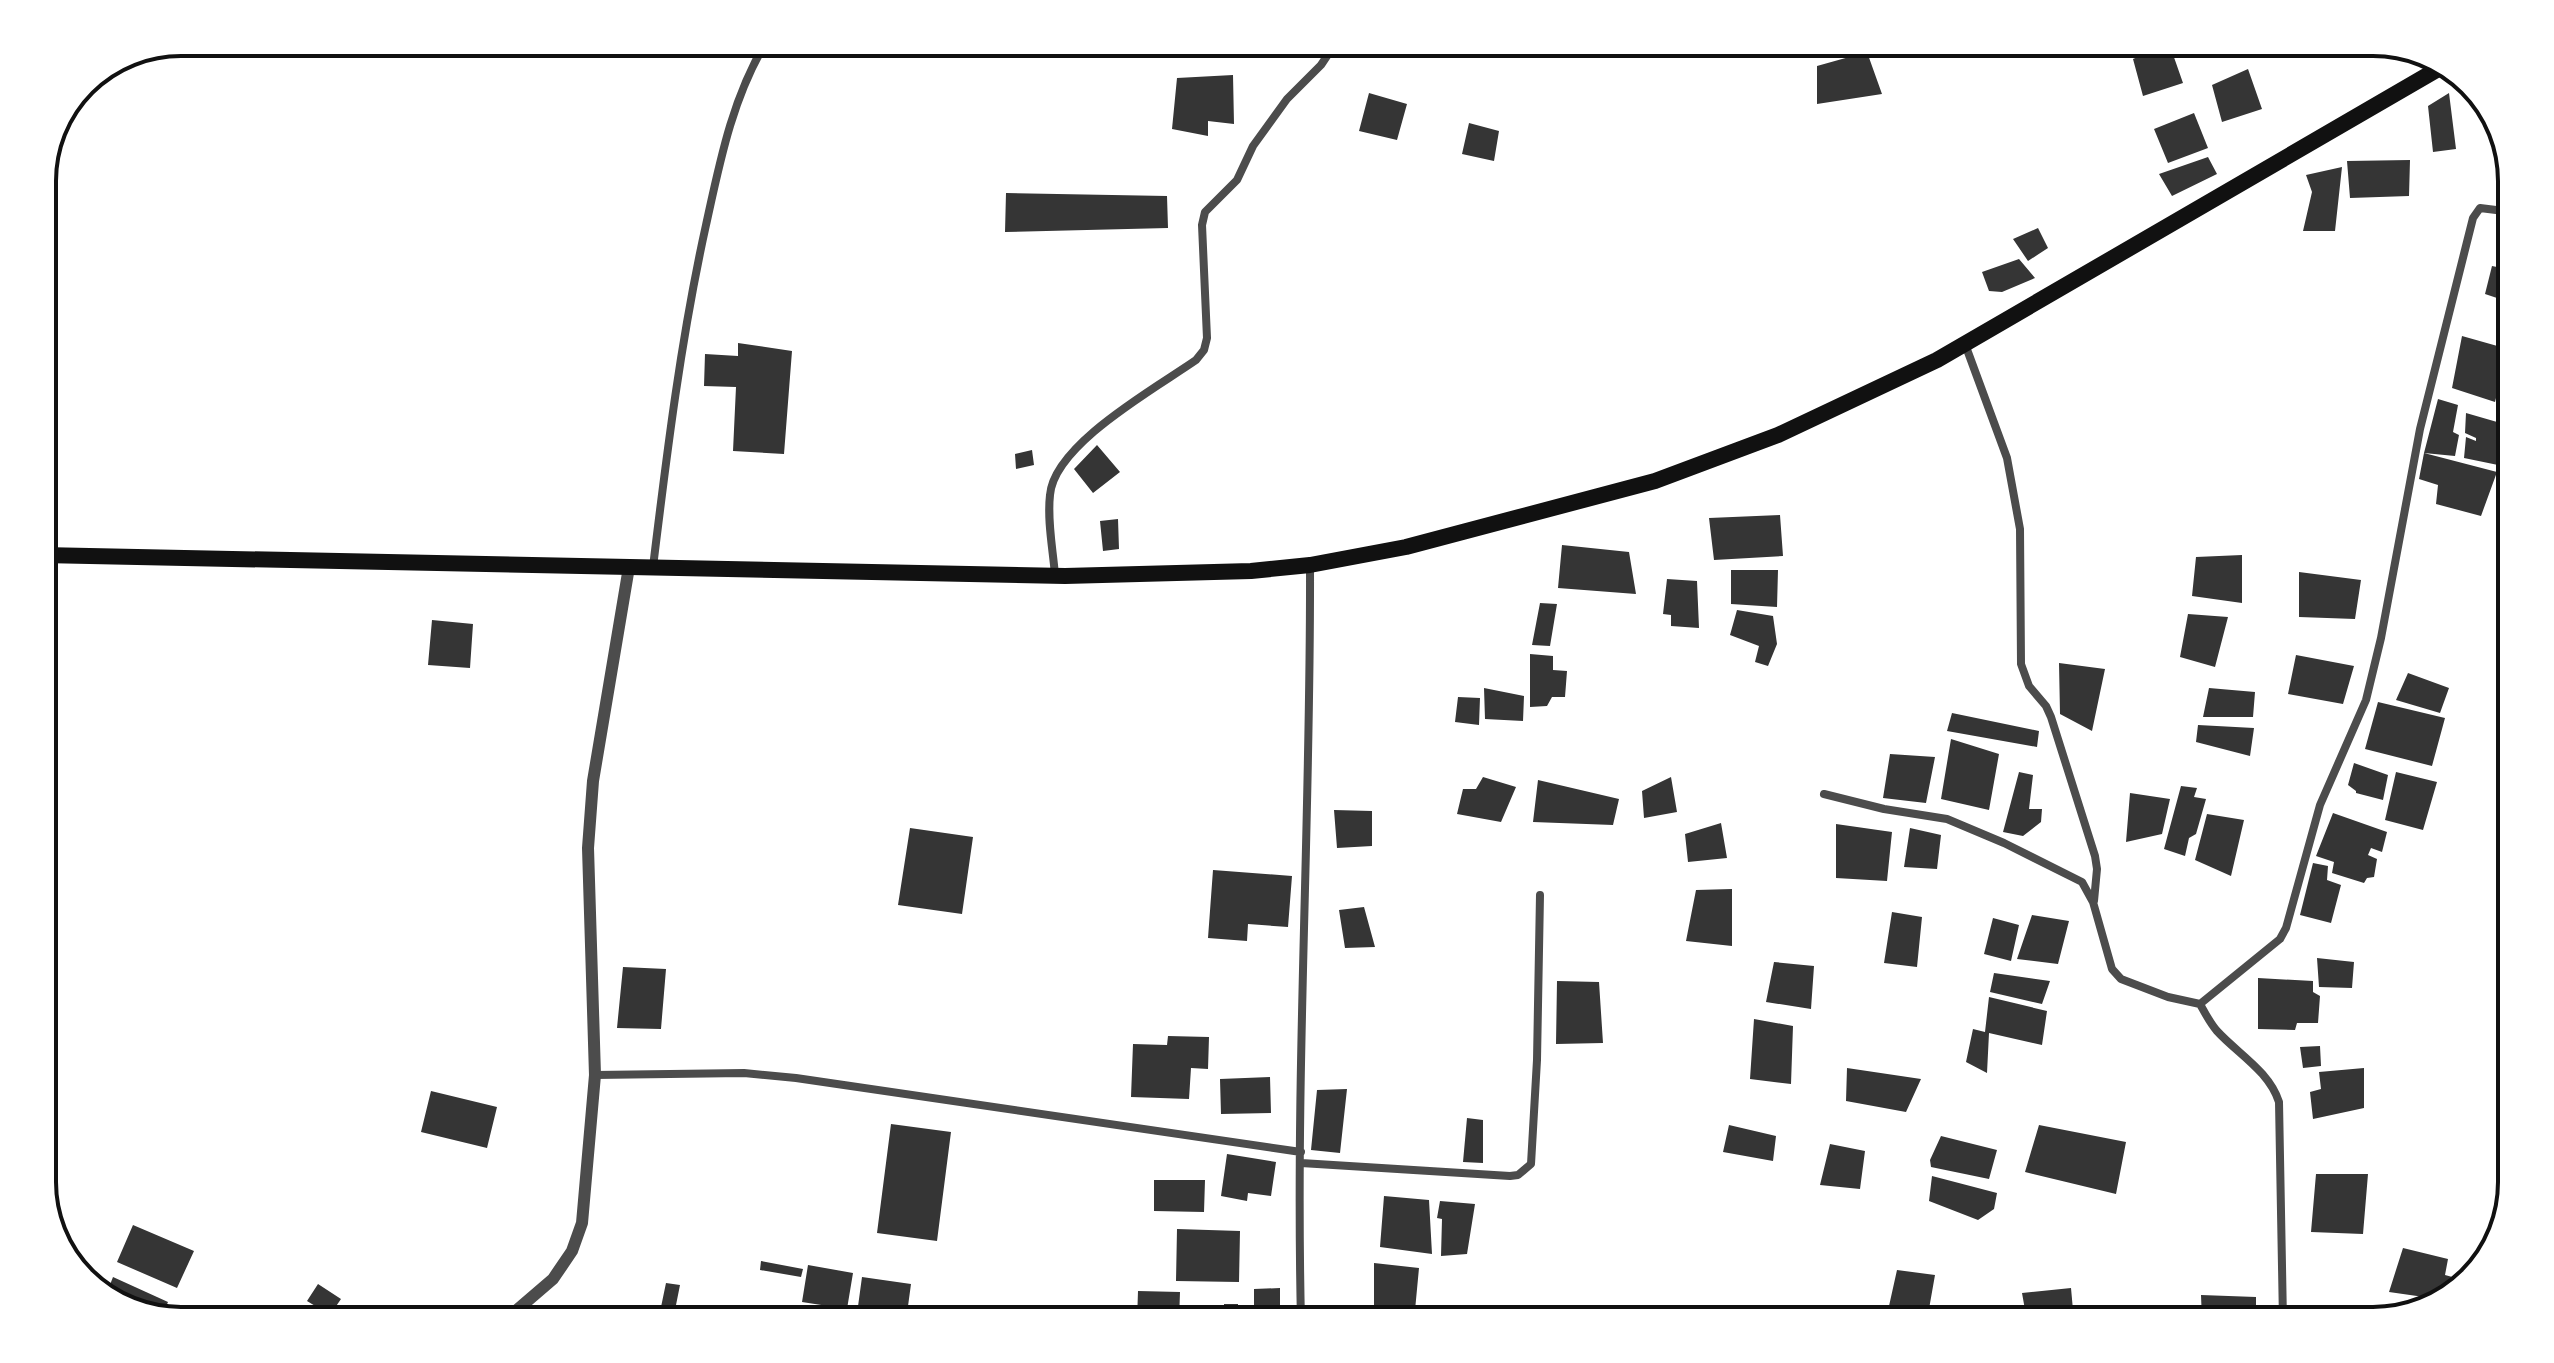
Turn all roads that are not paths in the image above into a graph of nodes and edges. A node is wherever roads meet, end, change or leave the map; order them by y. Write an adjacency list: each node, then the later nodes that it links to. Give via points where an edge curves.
1 (759, 56): 9 (street, via 742,88 718,167 678,370)
2 (1327, 56): 10 (street, via 1287,99 1253,146 1237,180 1205,212 1204,350 1110,418 1059,468 1050,495)
3 (2433, 72): 5 (main road)
4 (2498, 210): 14 (street, via 2480,208 2473,218 2420,429 2366,700 2320,805 2286,928 2280,939)
5 (1965, 344): 7 (main road, via 1778,435 1655,481 1406,547); 13 (street, via 2007,458 2020,529 2021,664 2051,717 2095,856)
6 (56, 555): 8 (main road)
7 (1310, 565): 10 (main road); 16 (street)
8 (629, 567): 9 (main road); 15 (street, via 593,781 588,848)
9 (653, 567): 10 (main road)
10 (1055, 576)
11 (1824, 794): 13 (street, via 1947,819 2082,882)
12 (1540, 895): 17 (street, via 1531,1164 1510,1176)
13 (2093, 902): 14 (street, via 2112,969 2121,979)
14 (2200, 1004): 20 (street, via 2215,1029 2275,1090 2279,1102)
15 (595, 1075): 16 (street, via 744,1073 796,1078); 18 (street, via 582,1223 553,1279)
16 (1301, 1152): 17 (street)
17 (1301, 1163): 19 (street)
18 (520, 1307)
19 (1301, 1307)
20 (2283, 1307)

